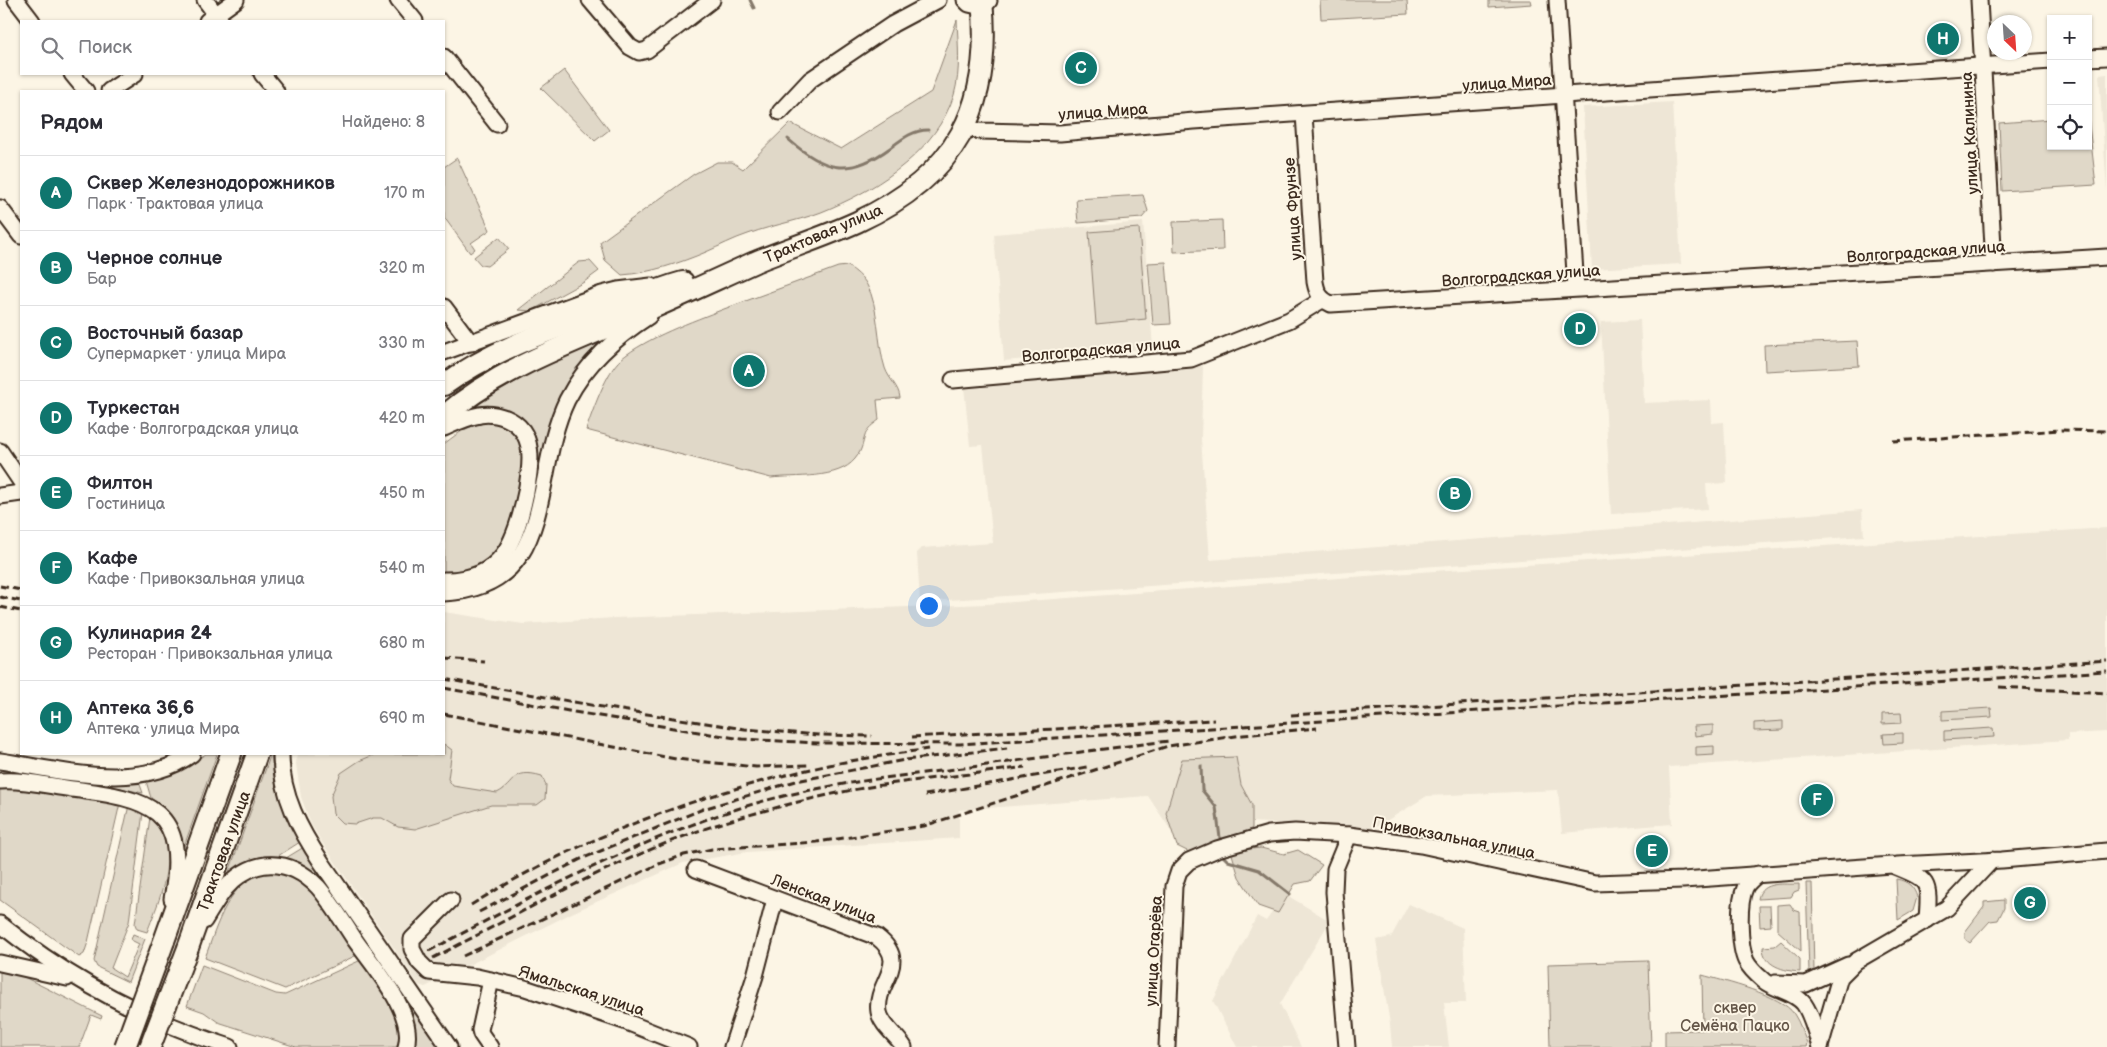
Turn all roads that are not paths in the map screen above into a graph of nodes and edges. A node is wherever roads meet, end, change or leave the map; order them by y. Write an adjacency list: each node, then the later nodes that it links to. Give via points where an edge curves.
1 (16, 0): 12 (street)
2 (205, 0): 11 (street)
3 (236, 0): 11 (street)
4 (398, 0): 13 (street)
5 (590, 0): 6 (street, via 630,47 639,52 647,50)
6 (712, 0)
7 (938, 0): 26 (street, via 892,24 810,80)
8 (1557, 0): 25 (street)
9 (1979, 0): 18 (street, улица Калинина)
10 (980, 2): 29 (main road, Трактовая улица, via 984,34 982,70)
11 (215, 19)
12 (31, 20)
13 (414, 20)
14 (2107, 57): 15 (street)
15 (2092, 58)
16 (445, 59): 28 (street)
17 (2047, 61): 18 (street, улица Мира)
18 (1983, 66): 25 (street, улица Мира); 33 (street, улица Калинина)
19 (73, 75): 22 (street)
20 (133, 75): 23 (street)
21 (263, 75): 24 (street)
22 (85, 90)
23 (111, 90)
24 (275, 90)
25 (1563, 96): 27 (street, улица Мира); 34 (street)
26 (780, 112)
27 (1304, 114): 29 (street, улица Мира, via 1060,133); 36 (street, улица Фрунзе, via 1314,282)
28 (497, 124)
29 (966, 128): 35 (main road, Трактовая улица, via 936,167 896,201 857,222)
30 (0, 208): 31 (street)
31 (20, 235)
32 (2107, 257): 33 (street, Волгоградская улица)
33 (1994, 264): 34 (street, Волгоградская улица)
34 (1576, 288): 36 (street, Волгоградская улица, via 1374,303 1330,304)
35 (679, 290): 38 (street, via 618,290 602,294); 41 (main road, Трактовая улица, via 592,315 495,354); 42 (main road, Трактовая улица, via 525,363 478,389); 49 (street, via 607,347 594,360 568,399 558,426 534,527 521,556 509,570 486,585)
36 (1322, 300): 40 (street, Волгоградская улица, via 1289,320 1191,359)
37 (445, 308): 38 (street)
38 (471, 343): 39 (street)
39 (445, 352)
40 (953, 380)
41 (445, 384)
42 (445, 415)
43 (445, 428): 48 (street, via 478,415 501,416 514,422 524,434 531,461 518,530 508,549 484,572)
44 (0, 451): 45 (street)
45 (20, 481)
46 (20, 493): 47 (street)
47 (0, 496)
48 (445, 580)
49 (445, 593)
50 (190, 755): 54 (street, via 153,773 129,776 95,775)
51 (231, 755): 69 (main road, Трактовая улица)
52 (258, 755): 70 (main road, Трактовая улица)
53 (281, 755): 82 (street, via 287,797 303,832)
54 (0, 761)
55 (0, 781): 69 (street, via 126,797 143,803 157,814 170,832 176,858 175,884)
56 (1349, 836): 59 (street, Привокзальная улица, via 1295,832 1269,834 1216,848); 62 (street, Привокзальная улица, via 1421,845 1595,883); 88 (street, via 1335,868 1334,892)
57 (2107, 851): 58 (street)
58 (1992, 860): 60 (street); 66 (street, via 1947,908)
59 (1189, 861): 87 (street, улица Огарёва, via 1179,872 1174,886)
60 (1892, 865): 62 (street); 66 (street, via 1926,883 1930,893)
61 (696, 869): 63 (street, Ленская улица)
62 (1758, 874): 75 (street, via 1746,886 1741,902 1742,946 1745,960)
63 (775, 899): 85 (street); 86 (street, Ленская улица, via 877,937 885,943 892,952 893,963 880,999 879,1012)
64 (451, 900): 74 (street, Ямальская улица, via 415,934 411,944 419,962 429,972)
65 (0, 918): 68 (street)
66 (1927, 920): 71 (street)
67 (0, 924): 68 (street)
68 (18, 939): 73 (street)
69 (164, 941): 78 (main road, Трактовая улица, bridge)
70 (188, 948): 79 (main road, Трактовая улица, bridge); 81 (street, via 218,898 235,879 263,865 278,865 299,872 316,886 404,1015 408,1033)
71 (1856, 960): 75 (street, via 1806,984); 89 (street, via 1840,977)
72 (0, 963): 73 (street)
73 (78, 980): 77 (street)
74 (491, 980): 76 (street, Ямальская улица, via 525,988); 83 (street, via 480,1030)
75 (1766, 982): 89 (street, via 1803,1002)
76 (655, 1040): 84 (street, Ямальская улица)
77 (216, 1044): 80 (street)
78 (124, 1047)
79 (150, 1047)
80 (230, 1047)
81 (406, 1047)
82 (449, 1047)
83 (490, 1047)
84 (690, 1047)
85 (732, 1047)
86 (904, 1047)
87 (1167, 1047)
88 (1348, 1047)
89 (1820, 1047)

